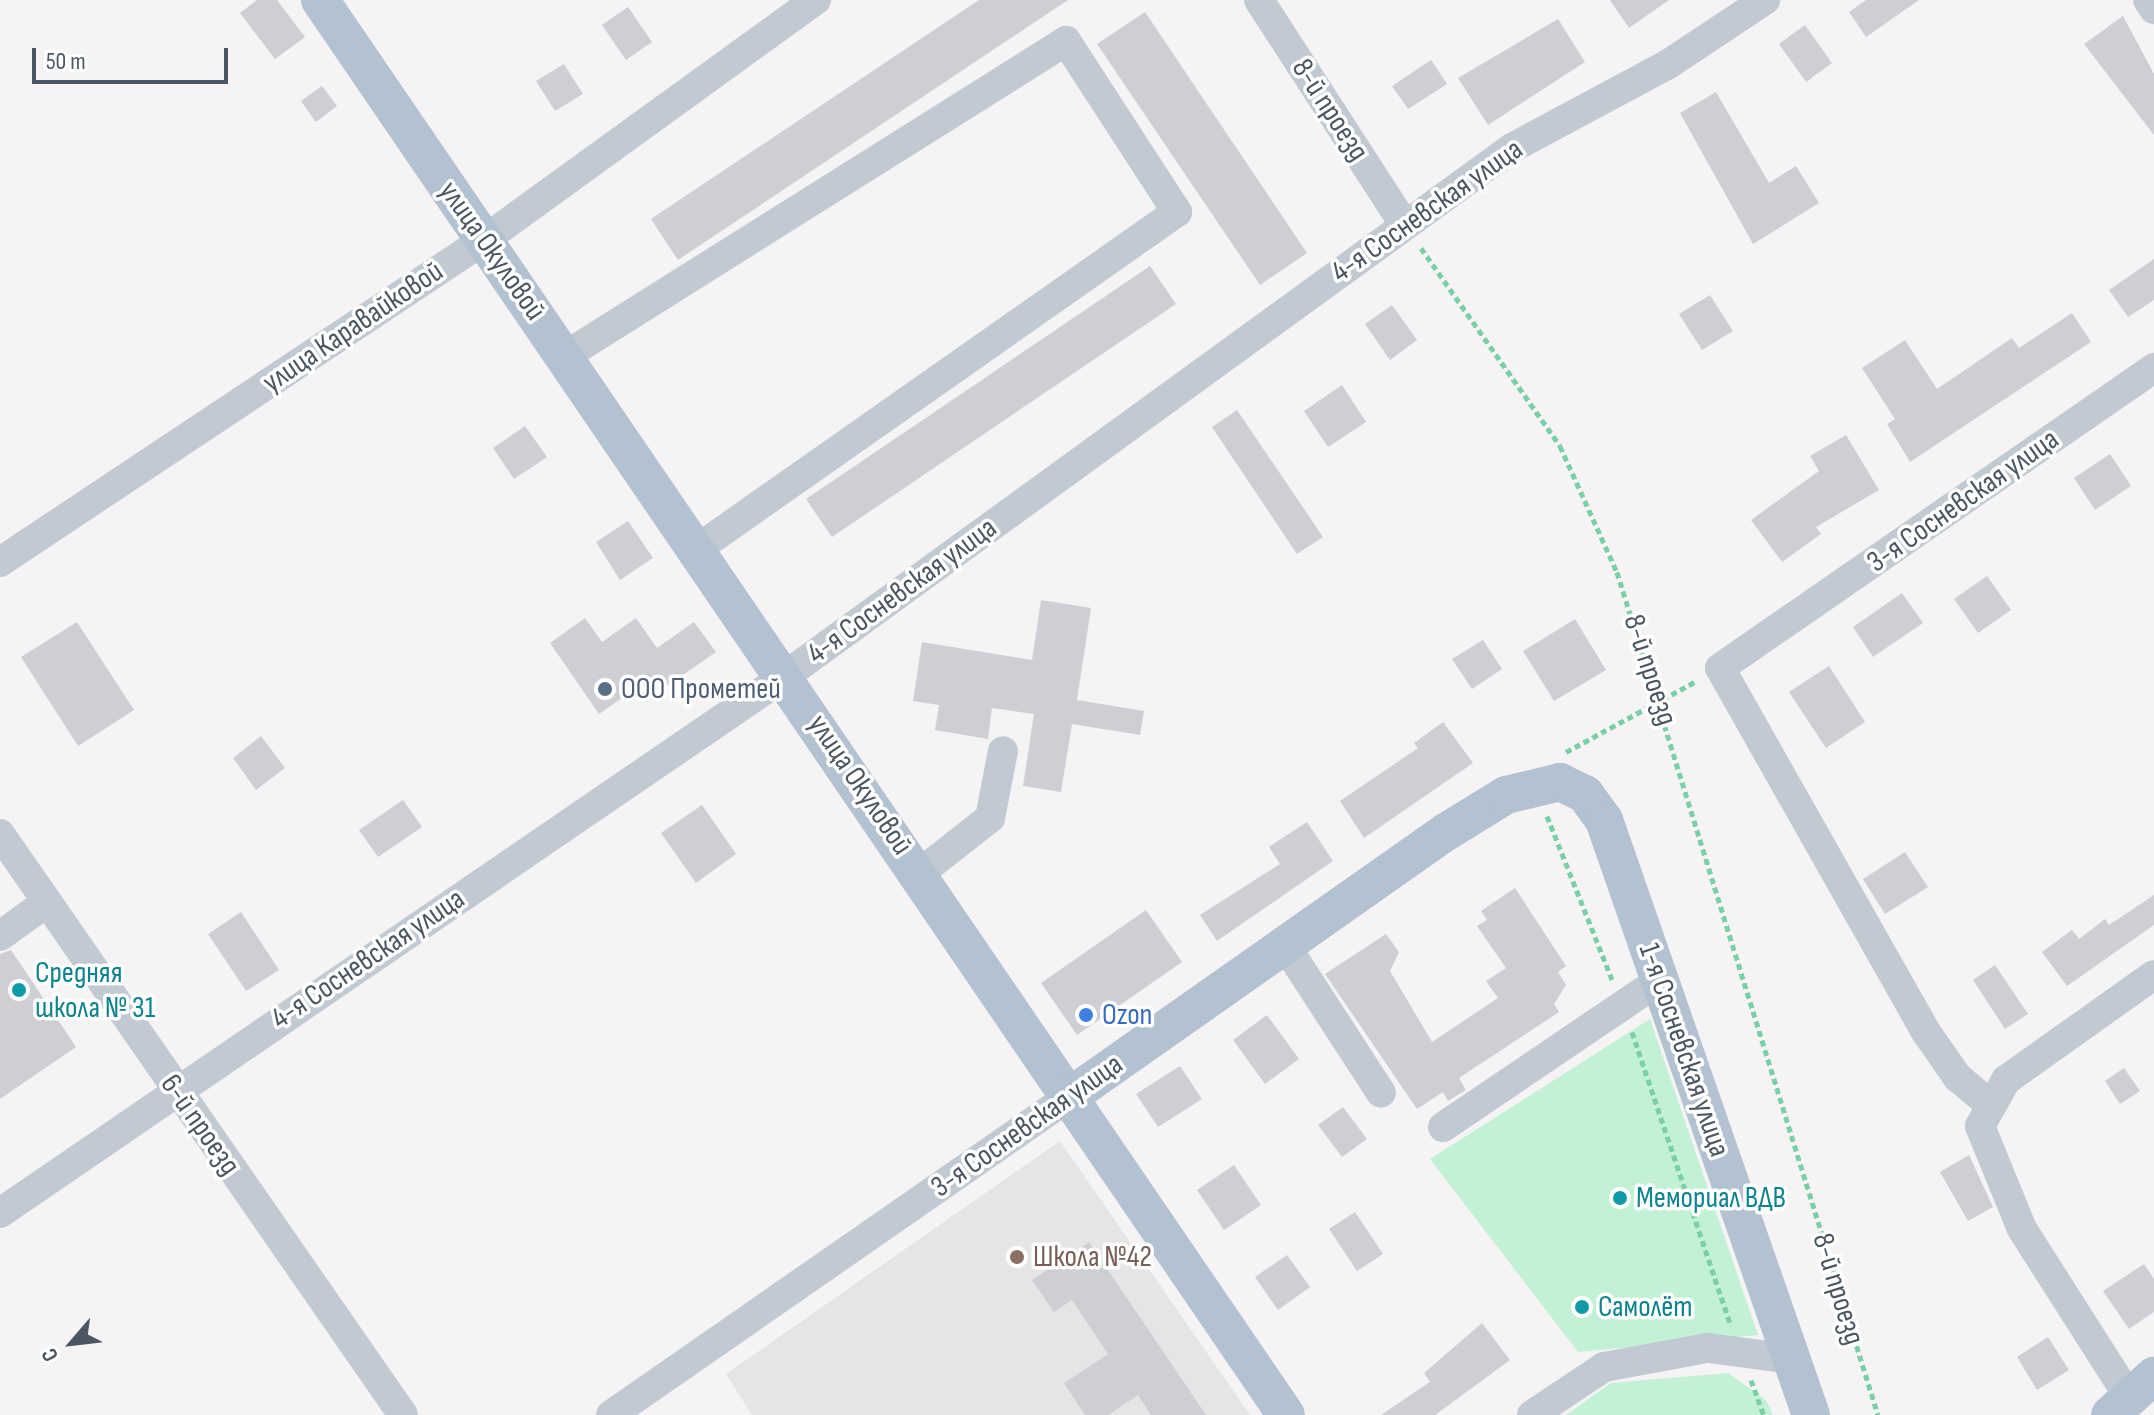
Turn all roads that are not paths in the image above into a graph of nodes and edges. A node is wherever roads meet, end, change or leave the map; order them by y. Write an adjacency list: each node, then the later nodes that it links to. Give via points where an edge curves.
1 (320, 0): 8 (main road, улица Окуловой)
2 (816, 0): 8 (street, улица Каравайковой)
3 (1259, 0): 7 (street, 8-й проезд)
4 (1765, 0): 7 (street, 4-я Сосневская улица, via 1667,65 1512,148)
5 (2148, 0): 6 (street)
6 (2154, 9)
7 (1404, 224): 13 (street, 4-я Сосневская улица)
8 (484, 240): 9 (main road, улица Окуловой); 12 (street, улица Каравайковой)
9 (565, 356): 11 (main road, улица Окуловой); 11 (street, via 1066,41 1177,212)
10 (2154, 368): 26 (street, 3-я Сосневская улица, via 1720,668 1926,1032 1958,1078)
11 (697, 549): 13 (main road, улица Окуловой)
12 (0, 562)
13 (785, 676): 17 (main road, улица Окуловой); 23 (street, 4-я Сосневская улица)
14 (1003, 751): 17 (street, via 990,818)
15 (1535, 785): 20 (main road, 3-я Сосневская улица, via 1446,832); 22 (main road, 1-я Сосневская улица, via 1560,782 1585,794 1604,820)
16 (0, 834): 18 (street, 6-й проезд)
17 (920, 873): 25 (main road, улица Окуловой)
18 (47, 902): 19 (street); 23 (street, 6-й проезд)
19 (0, 936)
20 (1285, 945): 24 (street); 25 (main road, 3-я Сосневская улица)
21 (2154, 975): 26 (street, via 2006,1080)
22 (1659, 981): 27 (street); 29 (main road, 1-я Сосневская улица)
23 (175, 1089): 28 (street, 4-я Сосневская улица); 31 (street, 6-й проезд)
24 (1381, 1093)
25 (1073, 1094): 32 (street, 3-я Сосневская улица); 33 (main road, улица Окуловой)
26 (1987, 1102): 30 (street, via 1980,1126 2022,1229)
27 (1443, 1127)
28 (0, 1213)
29 (1792, 1359): 34 (street, via 1708,1348 1604,1367); 35 (main road, 1-я Сосневская улица)
30 (2131, 1396)
31 (403, 1415)
32 (611, 1415)
33 (1286, 1415)
34 (1532, 1415)
35 (1811, 1415)

